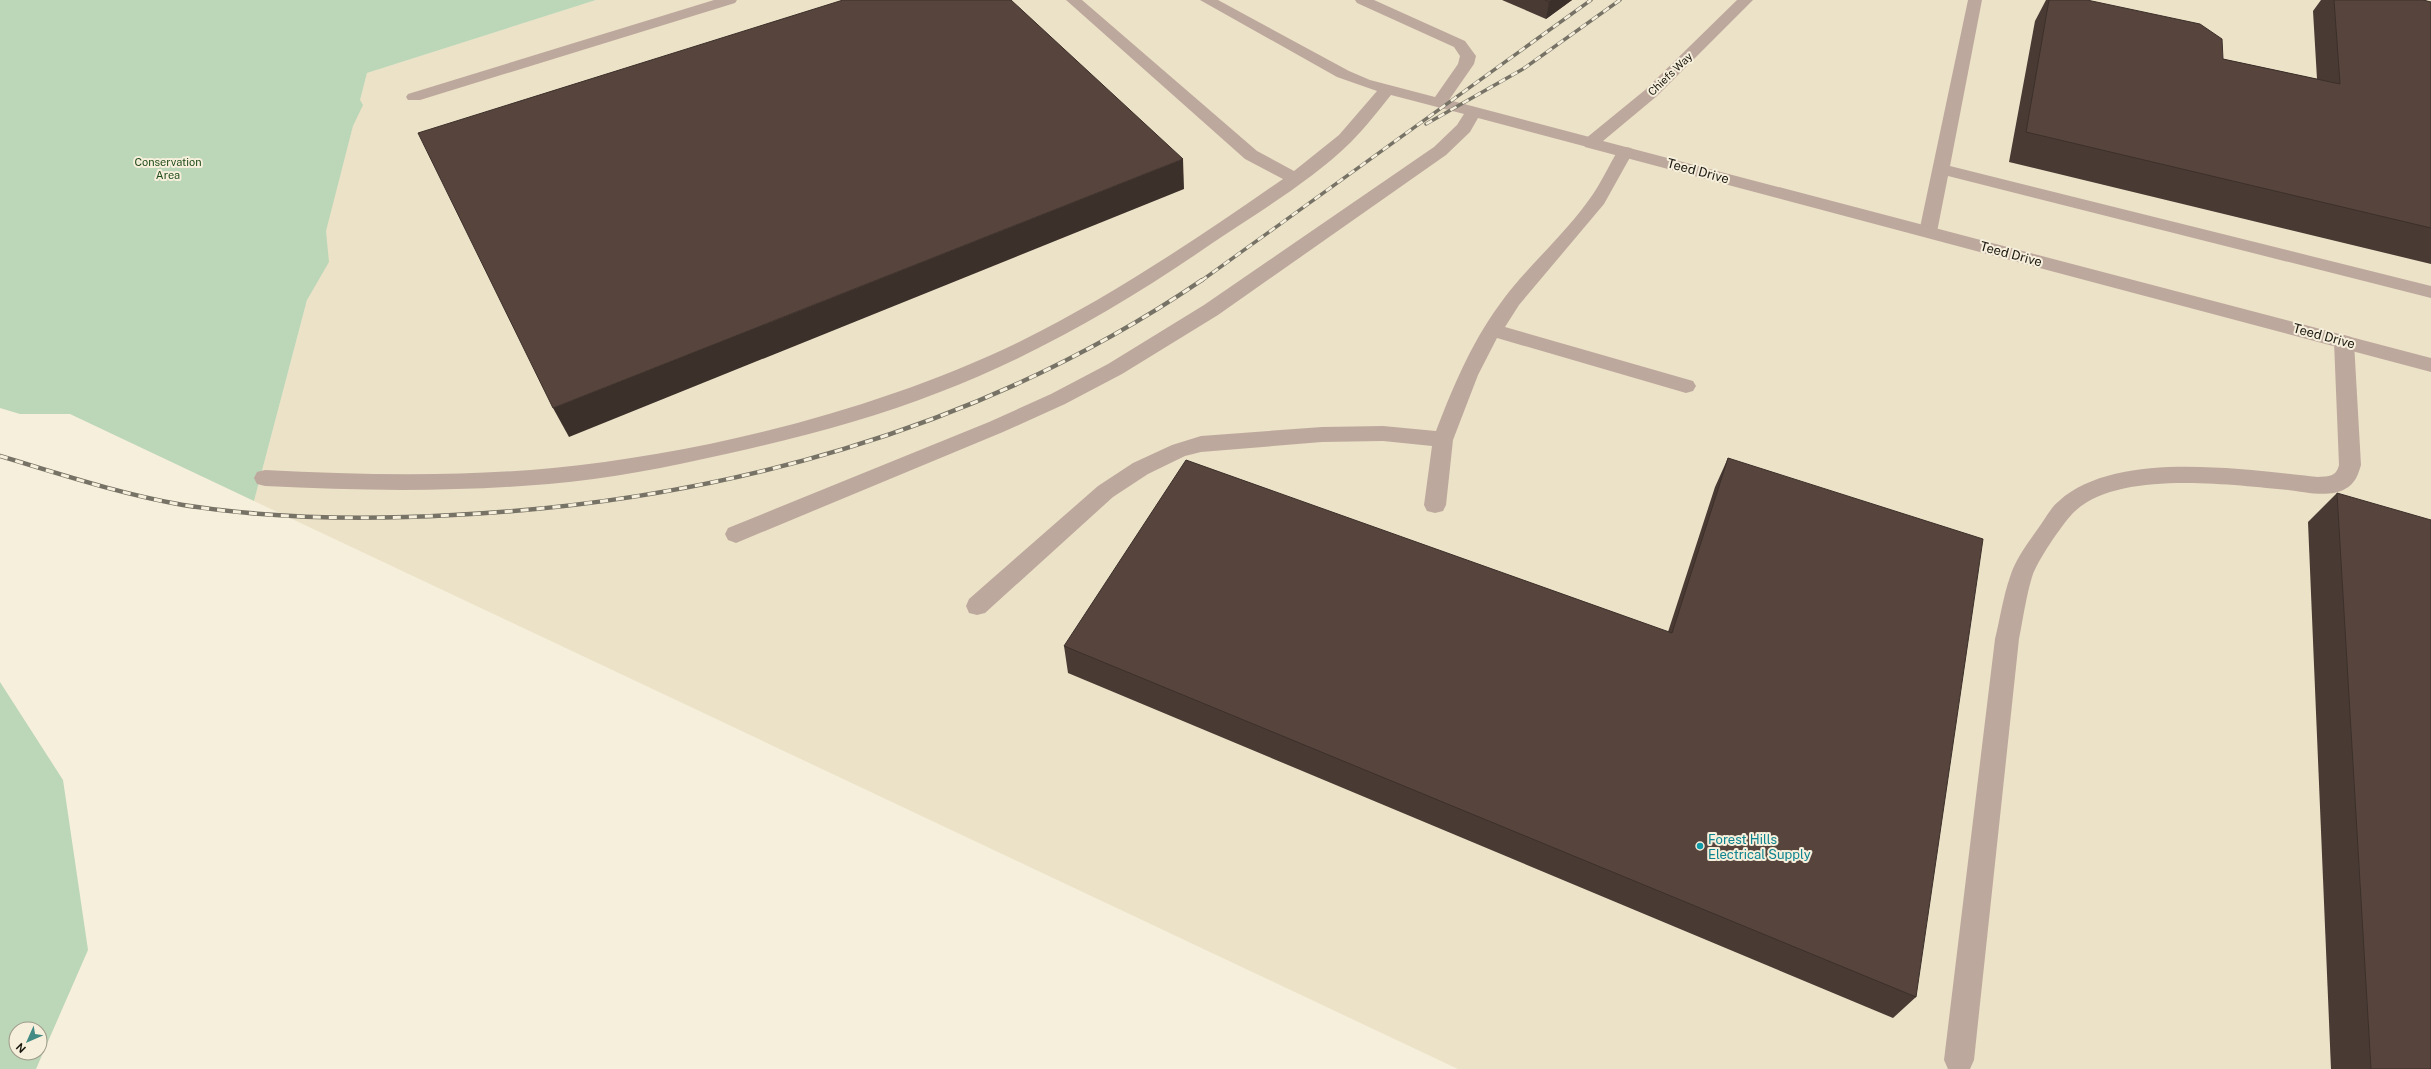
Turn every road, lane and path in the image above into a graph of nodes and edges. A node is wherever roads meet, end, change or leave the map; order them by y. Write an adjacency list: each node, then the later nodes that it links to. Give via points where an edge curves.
1 (730, 0): 8 (street)
2 (1073, 0): 14 (street, via 1251,155)
3 (1207, 0): 7 (street, Teed Drive, via 1343,74)
4 (1362, 0): 9 (street, via 1460,44 1466,50 1466,64)
5 (1746, 0): 11 (street, Chiefs Way, via 1651,93)
6 (1975, 0): 13 (street)
7 (1386, 90): 9 (street, Teed Drive); 14 (street, via 1345,138)
8 (414, 97)
9 (1438, 104): 10 (street, Teed Drive)
10 (1473, 113): 11 (street, Teed Drive); 24 (street, via 1464,128 1440,151 1211,310 1116,369 996,427)
11 (1591, 143): 12 (street, Teed Drive)
12 (1625, 152): 15 (street, Teed Drive); 17 (street, via 1598,200 1512,301)
13 (1941, 169): 15 (street); 16 (street)
14 (1294, 178): 22 (street, via 1155,273 1068,325 959,376 845,416 780,434 652,462 527,478 417,482)
15 (1928, 232): 18 (street, Teed Drive)
16 (2431, 292)
17 (1492, 330): 20 (street); 21 (street, via 1468,375)
18 (2344, 342): 19 (street, Teed Drive); 26 (street, via 2350,465 2347,476 2337,484 2318,485 2208,476 2148,476 2113,483 2089,492 2066,507 2034,551 2021,576 2006,639)
19 (2431, 365)
20 (1686, 386)
21 (1443, 440): 23 (street); 25 (street, via 1417,435 1351,433 1201,444 1178,449 1105,490)
22 (265, 478)
23 (1435, 505)
24 (736, 534)
25 (977, 606)
26 (1959, 1060)

